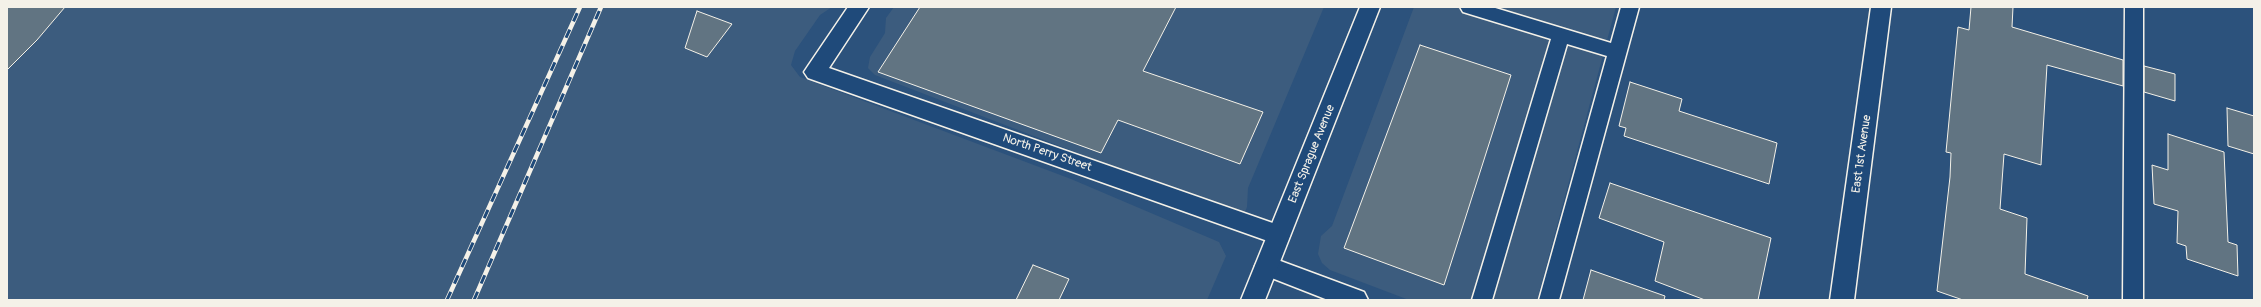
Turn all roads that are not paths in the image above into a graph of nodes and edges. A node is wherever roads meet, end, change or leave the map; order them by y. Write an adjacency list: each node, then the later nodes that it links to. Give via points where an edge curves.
1 (859, 7): 9 (street, North Perry Street, via 815,72)
2 (1370, 7): 9 (street, East Sprague Avenue)
3 (1469, 7): 7 (lane)
4 (1630, 7): 8 (lane)
5 (1881, 7): 15 (street, East 1st Avenue)
6 (2134, 7): 16 (lane)
7 (1561, 35): 8 (lane); 13 (lane)
8 (1618, 52): 14 (lane)
9 (1279, 235): 10 (street, East Sprague Avenue)
10 (1267, 266): 11 (street, East Sprague Avenue); 12 (street)
11 (1253, 300)
12 (1356, 300)
13 (1482, 300)
14 (1549, 300)
15 (1842, 300)
16 (2133, 300)

